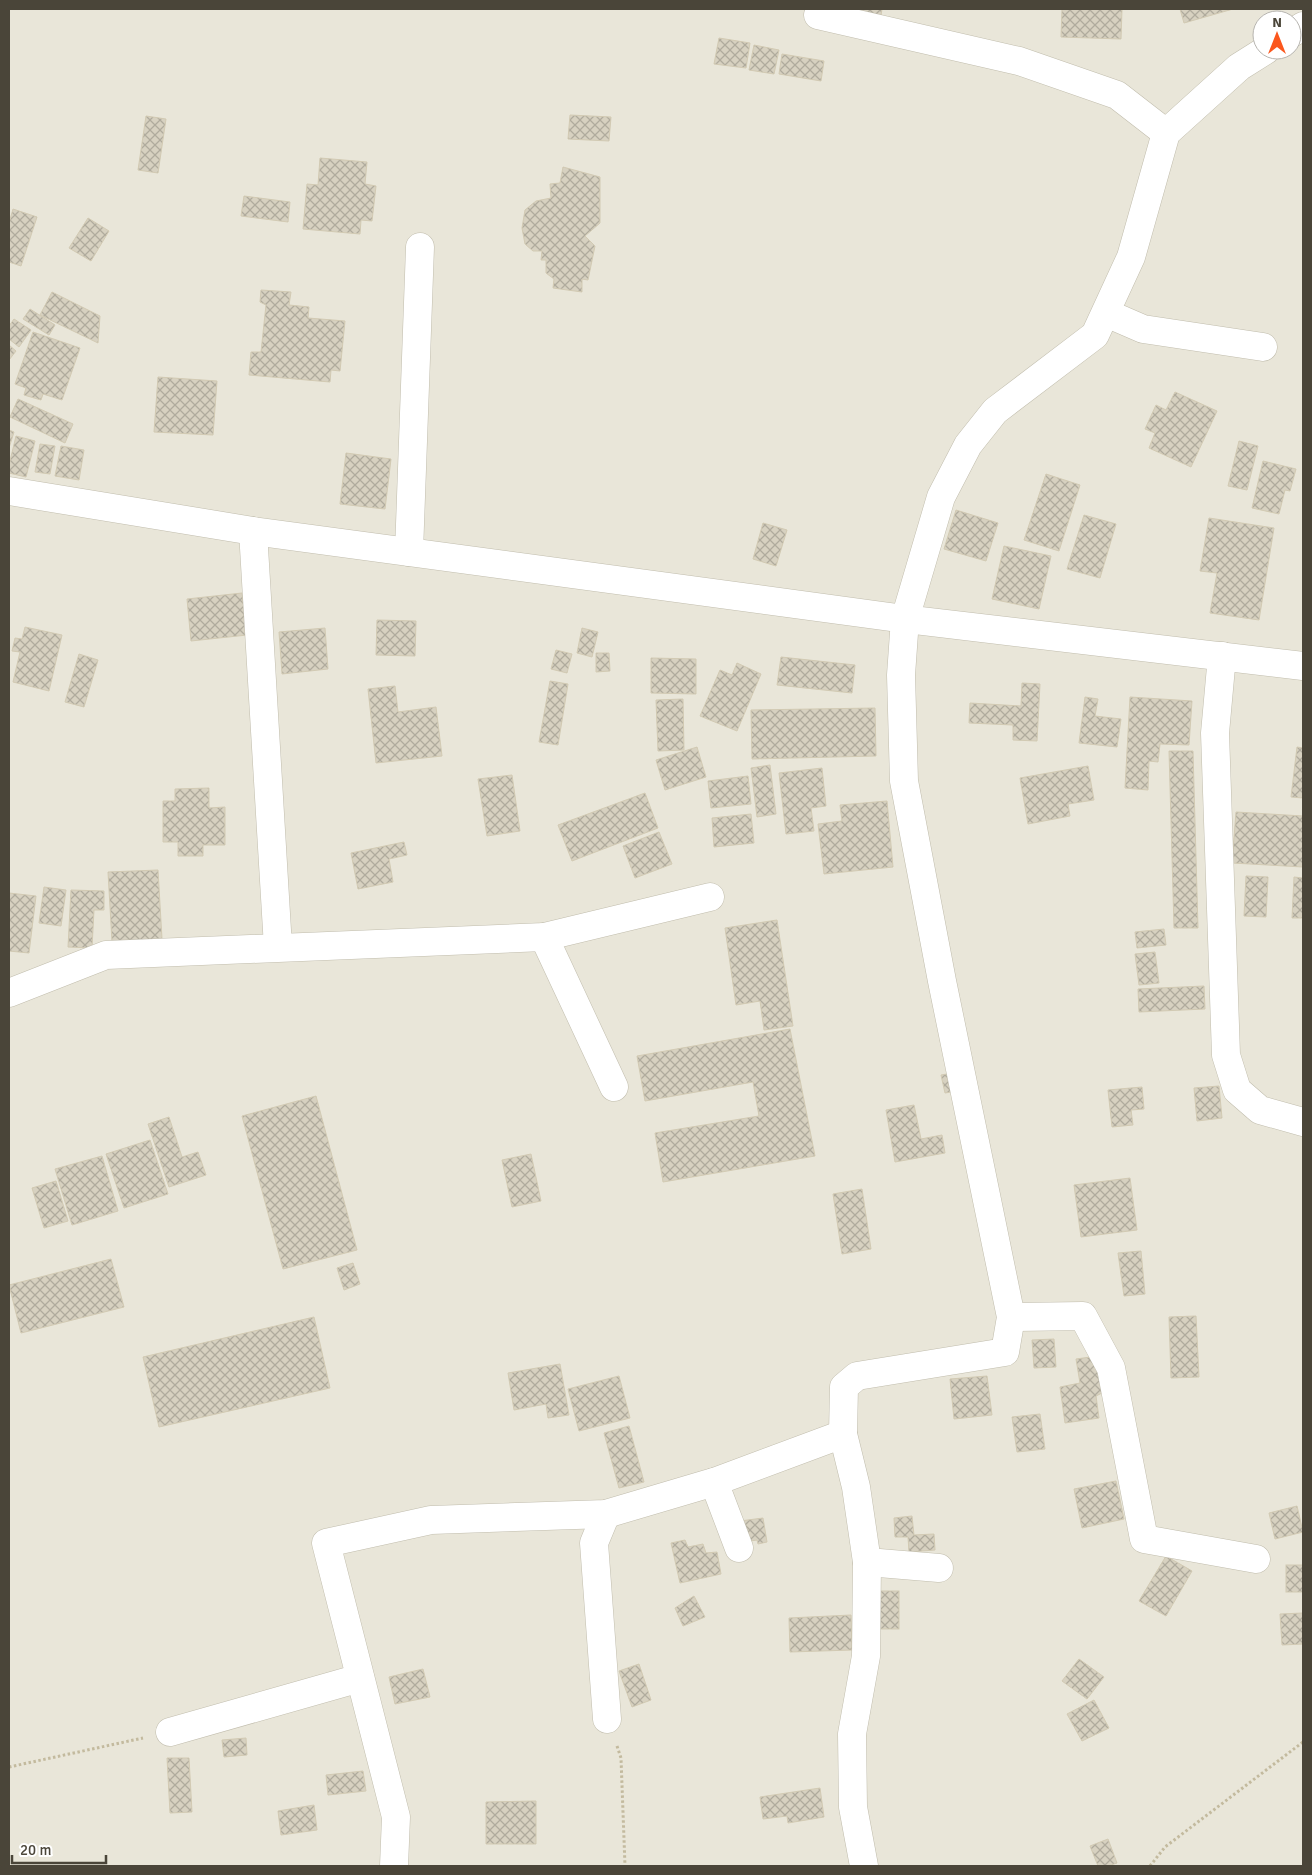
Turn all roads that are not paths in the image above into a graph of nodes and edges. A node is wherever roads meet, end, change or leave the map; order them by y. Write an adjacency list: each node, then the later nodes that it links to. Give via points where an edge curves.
1 (818, 15): 3 (street, via 1019,60 1117,95)
2 (1252, 59): 3 (street)
3 (1166, 133): 5 (street, via 1131,257)
4 (420, 248): 9 (street)
5 (1106, 312): 6 (street, via 1143,328); 10 (street, via 1095,335 995,411 968,445 941,497)
6 (1263, 347)
7 (9, 491): 8 (street)
8 (253, 532): 9 (street); 15 (street)
9 (409, 552): 10 (street)
10 (905, 619): 11 (street); 19 (street, via 901,675 904,782)
11 (1222, 656): 12 (street); 18 (street, via 1215,733 1226,1055 1237,1090 1260,1110)
12 (1303, 666)
13 (710, 897): 14 (street)
14 (544, 937): 15 (street); 17 (street)
15 (278, 947): 16 (street, via 106,955)
16 (9, 993)
17 (614, 1087)
18 (1303, 1122)
19 (1011, 1318): 20 (street, via 1005,1352 858,1376 844,1387); 24 (street, via 1083,1316 1111,1368 1144,1538)
20 (843, 1434): 21 (street); 25 (street, via 856,1487)
21 (714, 1482): 22 (street); 23 (street)
22 (606, 1514): 27 (street, via 431,1520 326,1543); 28 (street, via 594,1543)
23 (739, 1548)
24 (1256, 1559)
25 (867, 1562): 26 (street); 31 (street, via 866,1656 852,1734 853,1807)
26 (938, 1568)
27 (360, 1678): 29 (street); 30 (street, via 396,1817)
28 (607, 1719)
29 (170, 1732)
30 (394, 1866)
31 (864, 1866)

